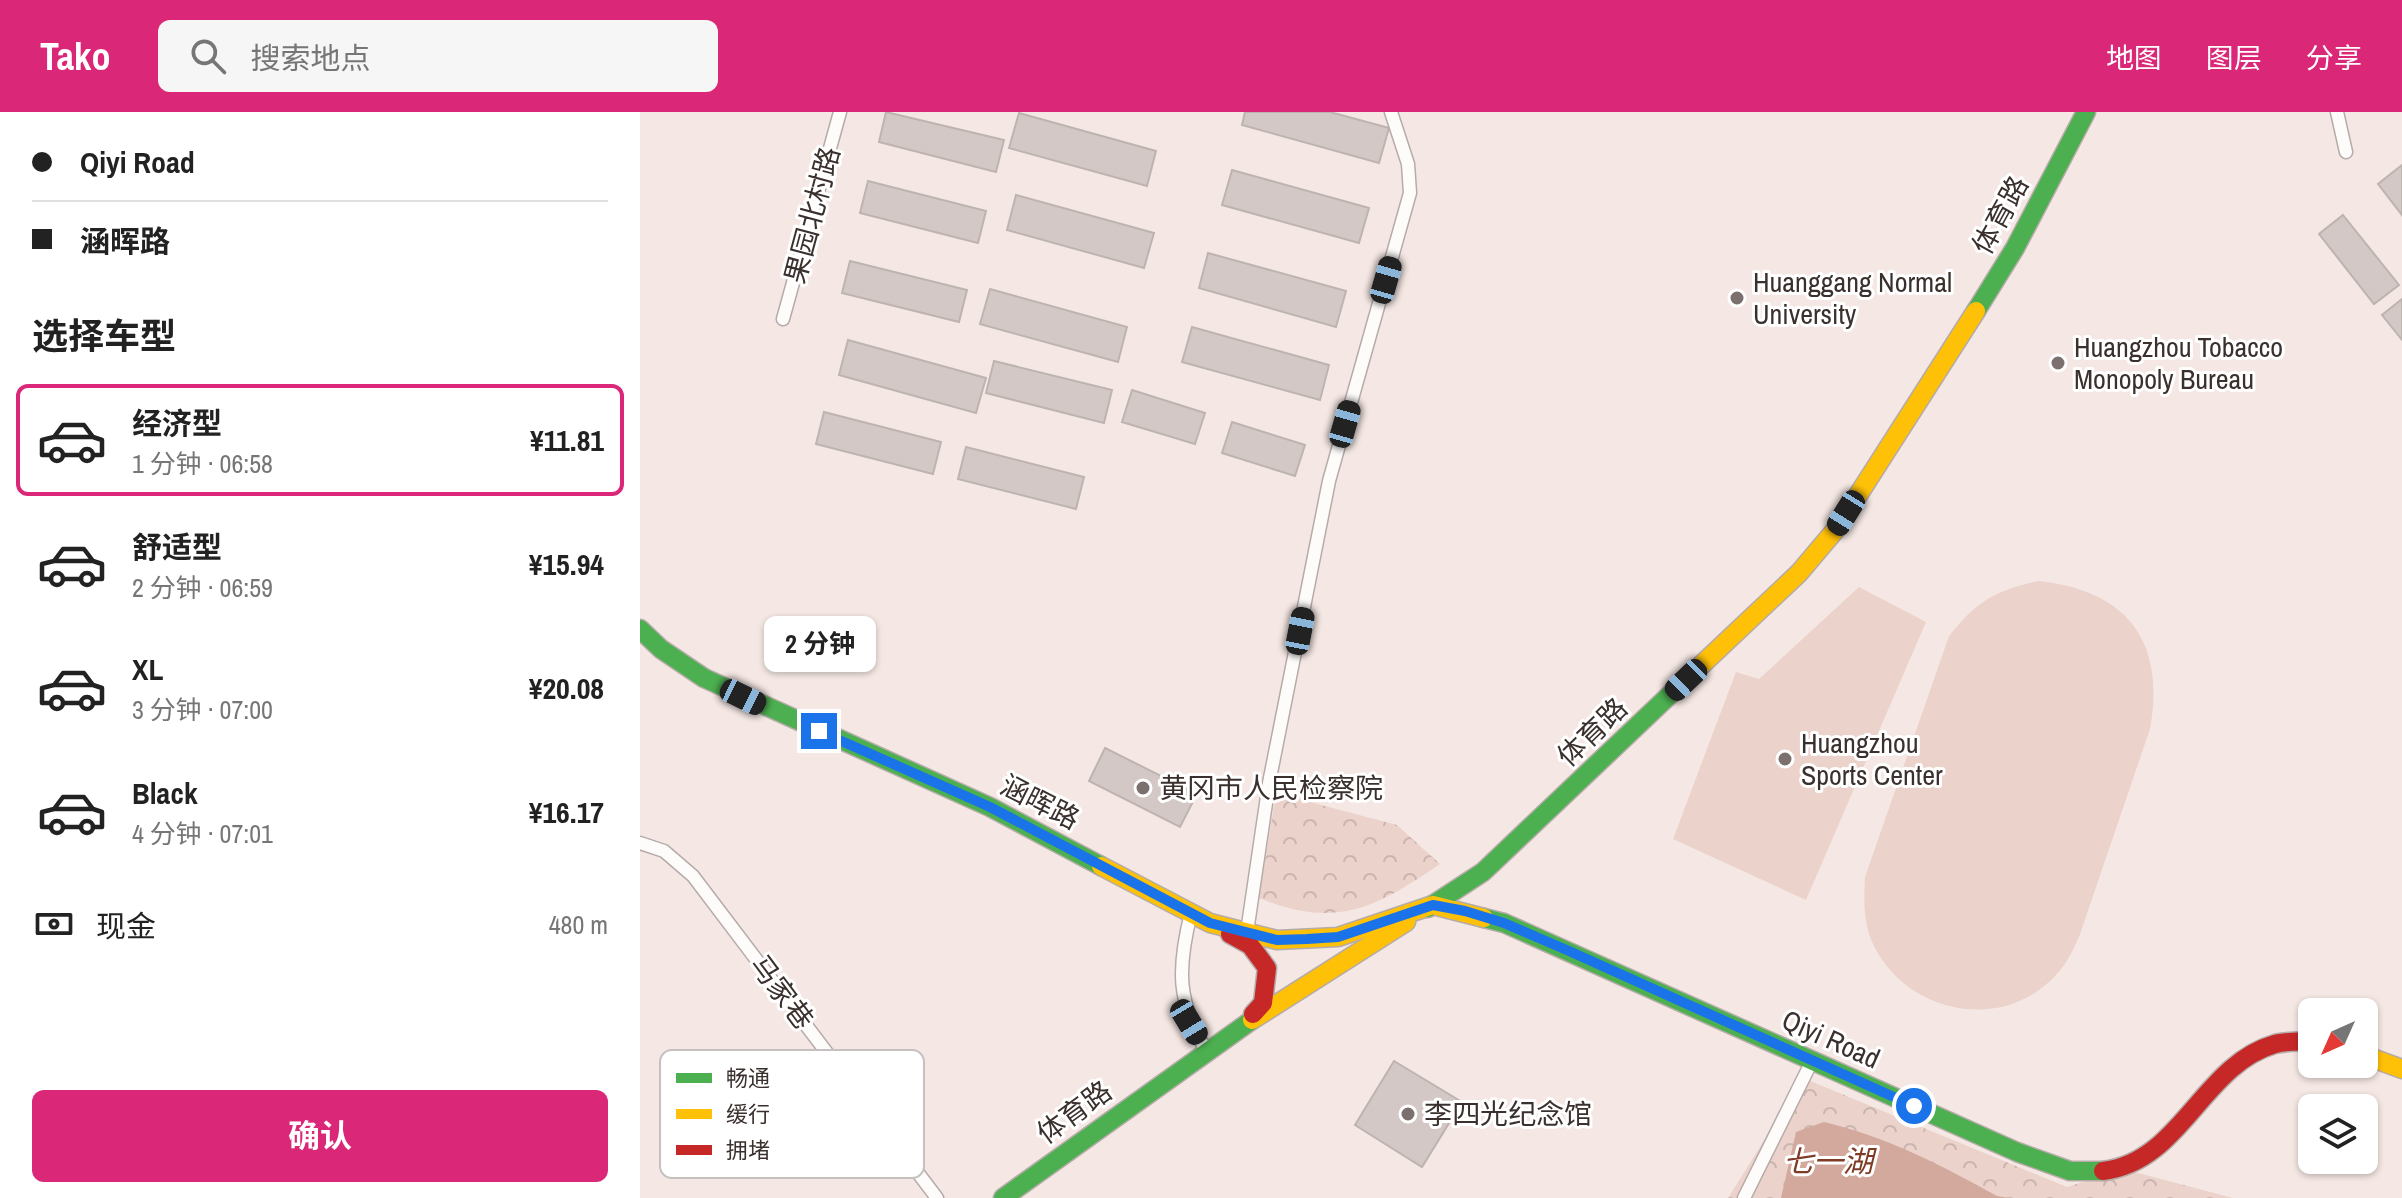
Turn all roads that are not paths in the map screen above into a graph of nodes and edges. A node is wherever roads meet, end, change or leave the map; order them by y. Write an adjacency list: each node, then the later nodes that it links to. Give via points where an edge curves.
1 (840, 112): 6 (street, 果园北村路)
2 (1391, 112): 12 (street, via 1408,164 1410,193 1329,481 1269,783)
3 (2086, 112): 9 (street, 体育路, via 2015,248 1837,528 1799,573 1530,829 1483,872)
4 (2337, 112): 5 (street)
5 (2346, 152)
6 (783, 319)
7 (640, 629): 10 (street, 涵晖路, via 704,678 990,807)
8 (640, 843): 15 (street, 马家巷, via 664,851 693,876)
9 (1433, 905): 12 (street, 涵晖路, via 1338,937 1277,940); 13 (street, 体育路); 18 (street, Qiyi Road, via 1504,923)
10 (1191, 913): 11 (street, 涵晖路); 16 (street, via 1180,987 1189,1022)
11 (1210, 923): 12 (street, 涵晖路); 13 (street, via 1250,945 1267,968 1263,1003)
12 (1247, 932)
13 (1244, 1025): 16 (street, 体育路)
14 (2298, 1040): 18 (street, Qiyi Road, via 2245,1055 2149,1155 2132,1165 2089,1173 2017,1152)
15 (825, 1050)
16 (1207, 1052): 22 (street, 体育路)
17 (2378, 1060): 19 (street)
18 (1812, 1061): 23 (street)
19 (2402, 1069)
20 (922, 1178): 21 (street, 马家巷)
21 (937, 1198)
22 (1003, 1198)
23 (1744, 1198)

